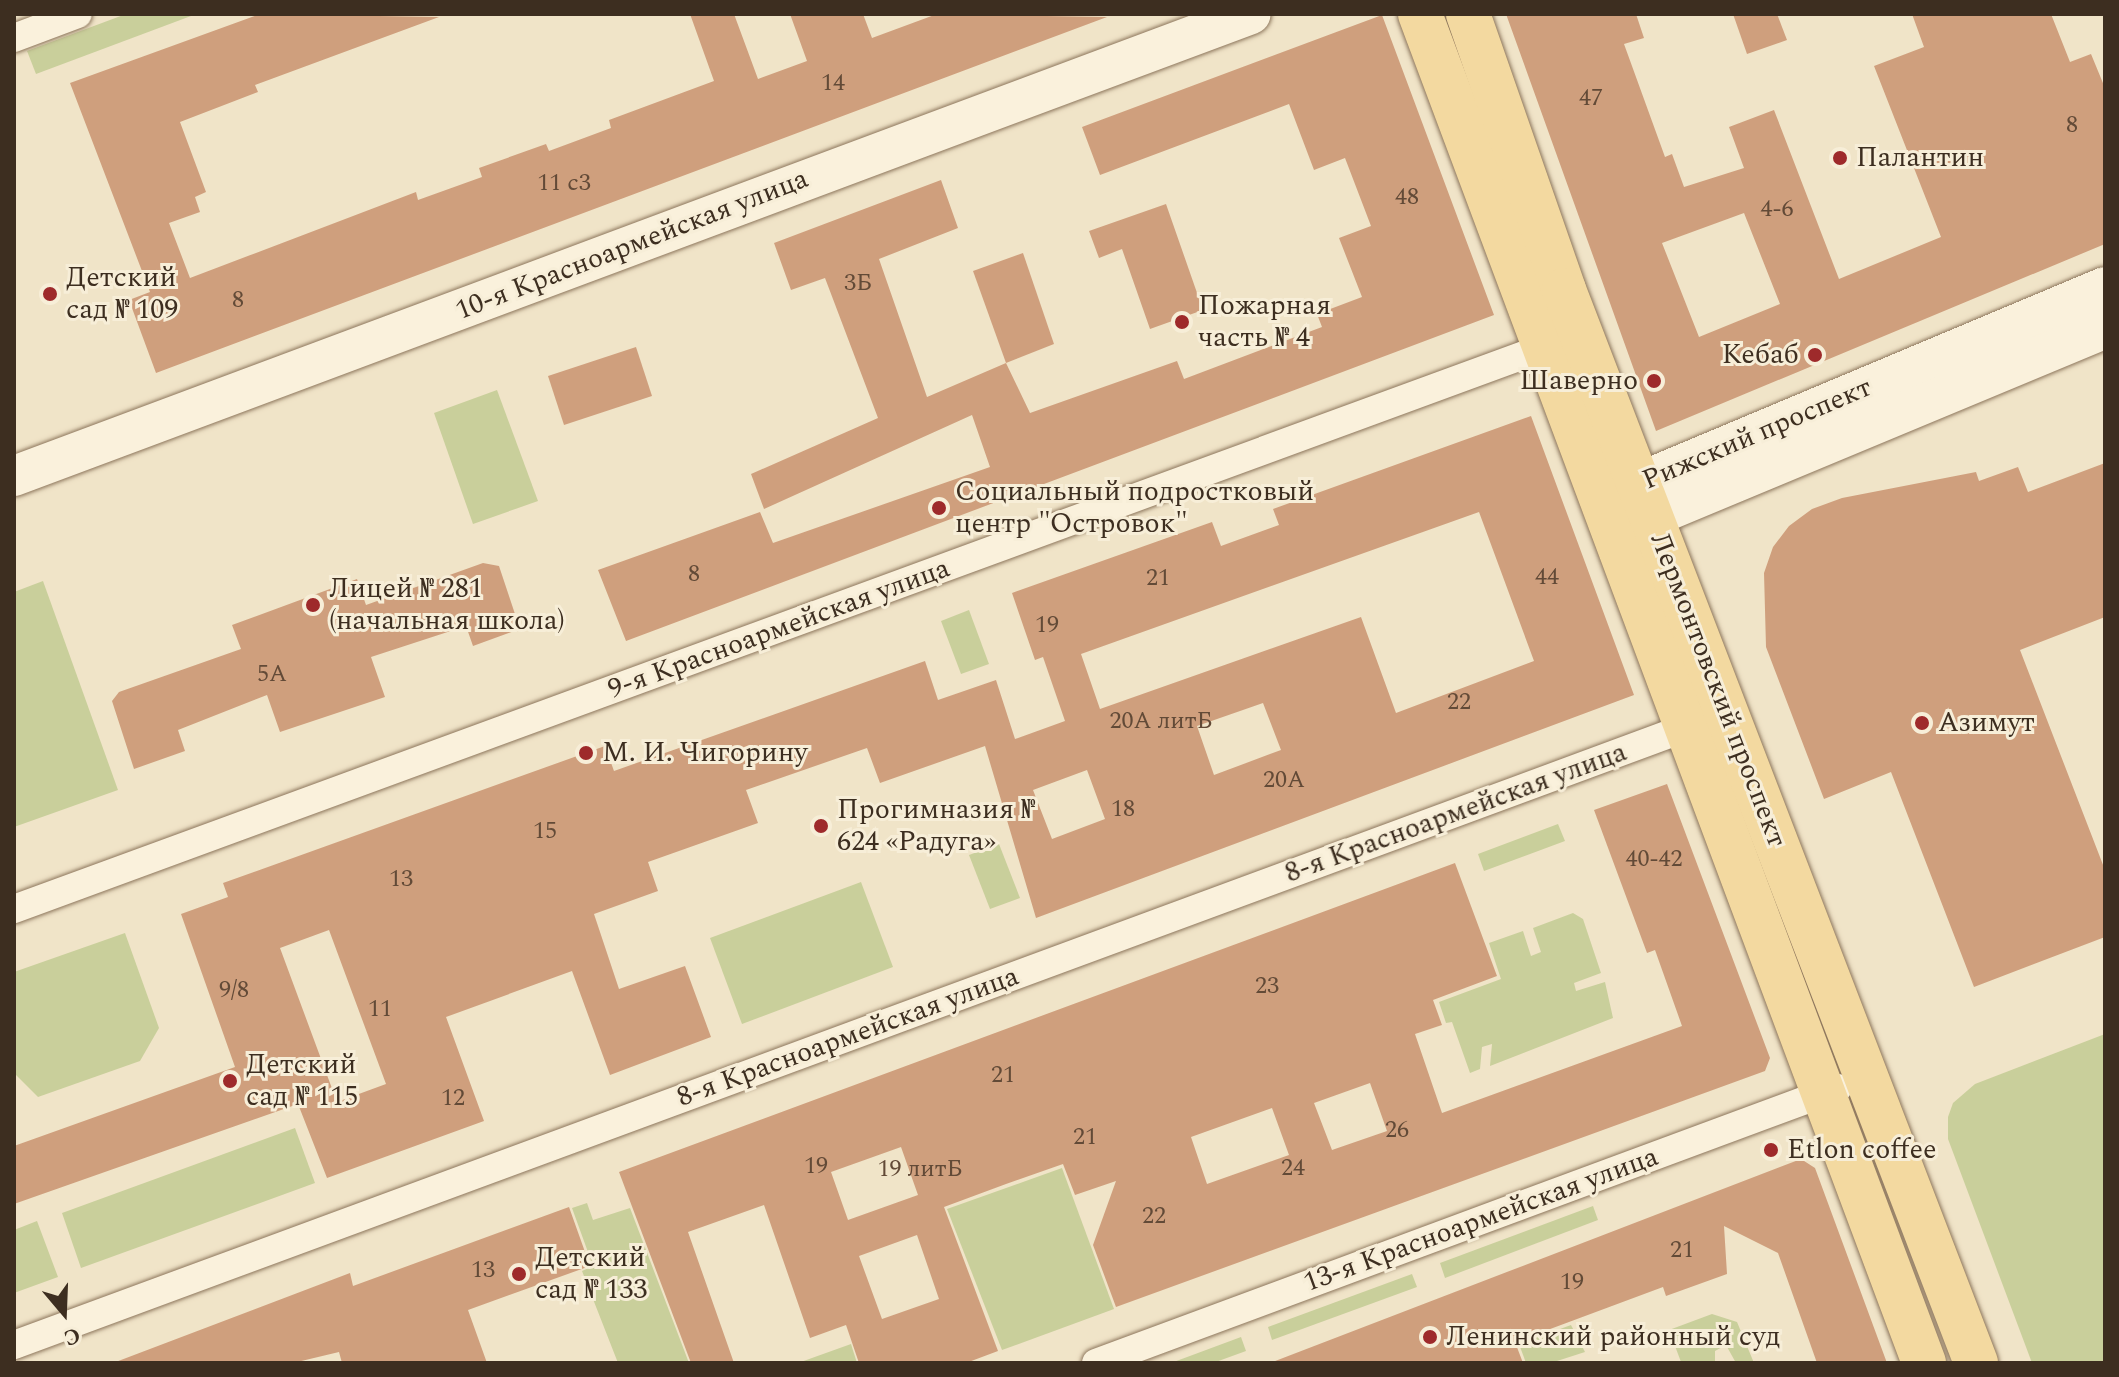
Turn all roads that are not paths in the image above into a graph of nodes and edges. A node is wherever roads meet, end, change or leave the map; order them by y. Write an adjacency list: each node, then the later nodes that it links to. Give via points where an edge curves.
1 (78, 14): 5 (street)
2 (1251, 14): 9 (street, 10-я Красноармейская улица)
3 (1420, 14): 8 (main road, Лермонтовский проспект)
4 (1468, 14): 10 (main road, Лермонтовский проспект)
5 (14, 38)
6 (2105, 287): 10 (street, Рижский проспект)
7 (2105, 328): 10 (street, Рижский проспект)
8 (1543, 348): 11 (main road, Лермонтовский проспект); 13 (street, 9-я Красноармейская улица)
9 (14, 476)
10 (1645, 500): 11 (street, Рижский проспект); 14 (main road, Лермонтовский проспект)
11 (1603, 512): 12 (main road, Лермонтовский проспект)
12 (1683, 729): 15 (main road, Лермонтовский проспект); 16 (street, 8-я Красноармейская улица)
13 (14, 909)
14 (1867, 1078): 15 (street, 13-я Красноармейская улица); 19 (main road, Лермонтовский проспект)
15 (1823, 1093): 17 (street, 13-я Красноармейская улица); 18 (main road, Лермонтовский проспект)
16 (14, 1345)
17 (1096, 1363)
18 (1924, 1363)
19 (1976, 1363)

